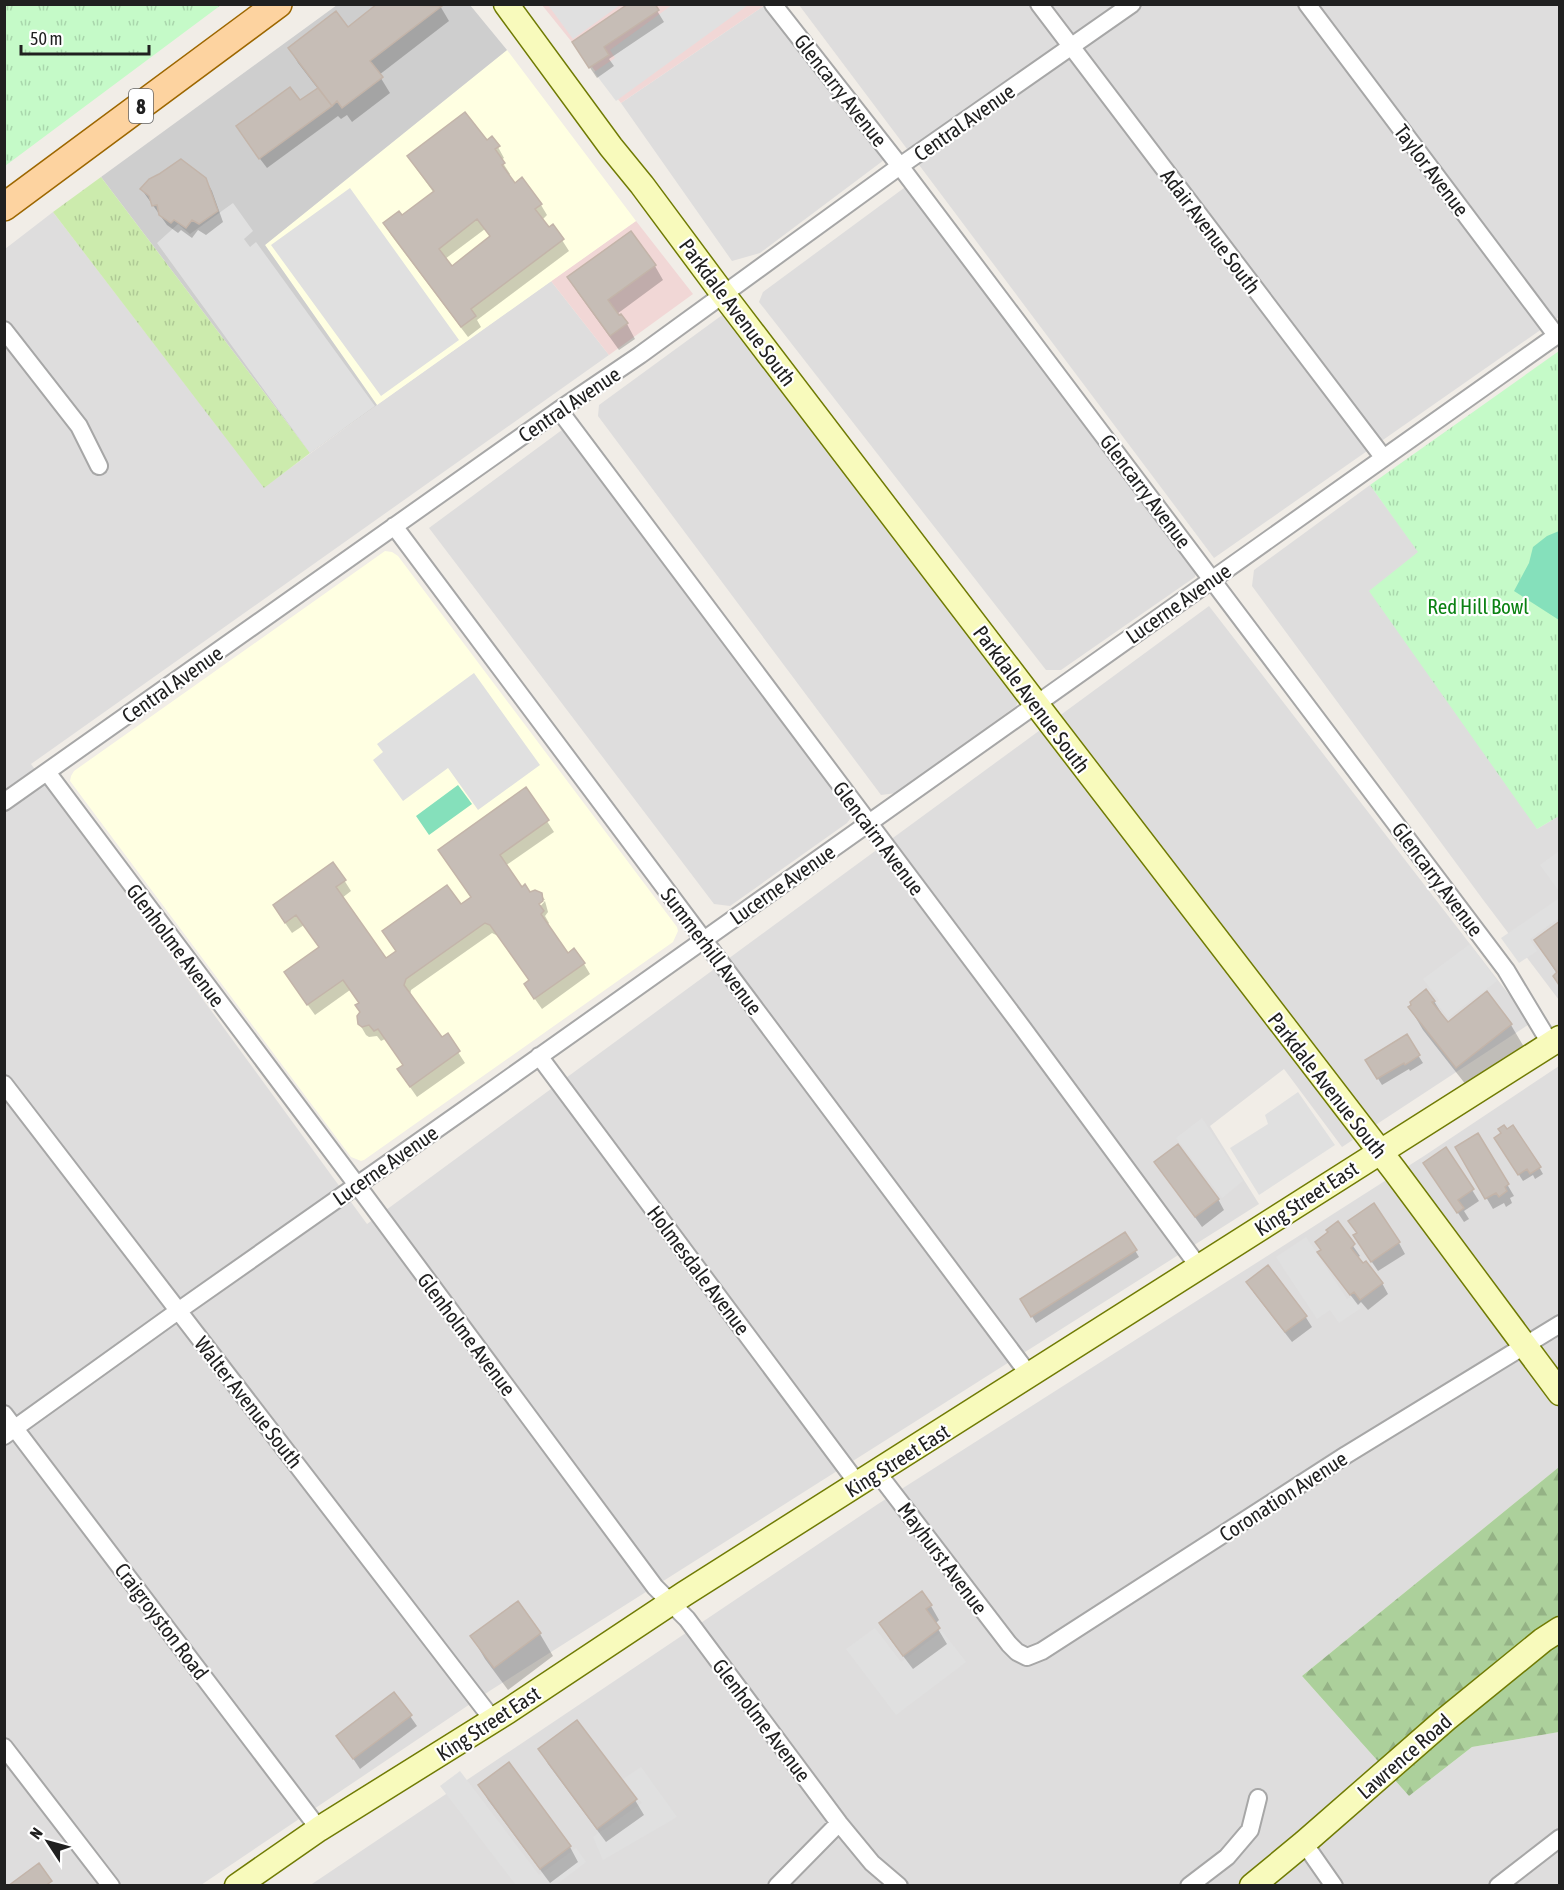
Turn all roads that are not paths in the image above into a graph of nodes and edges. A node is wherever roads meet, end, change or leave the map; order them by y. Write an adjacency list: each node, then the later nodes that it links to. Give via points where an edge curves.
1 (278, 4): 9 (main road, 8)
2 (506, 4): 10 (main road, Parkdale Avenue South)
3 (773, 4): 8 (street, Glencarry Avenue)
4 (1039, 4): 7 (street, Adair Avenue South)
5 (1132, 4): 7 (street, Central Avenue)
6 (1307, 4): 12 (street, Taylor Avenue)
7 (1071, 48): 8 (street, Central Avenue); 14 (street, Adair Avenue South)
8 (900, 166): 10 (street, Central Avenue); 17 (street, Glencarry Avenue)
9 (4, 207)
10 (723, 294): 13 (street, Central Avenue); 18 (main road, Parkdale Avenue South)
11 (4, 330): 15 (street, via 79,426)
12 (1558, 334): 14 (street, Lucerne Avenue)
13 (559, 410): 16 (street, Central Avenue); 21 (street, Glencairn Avenue)
14 (1383, 457): 17 (street, Lucerne Avenue)
15 (99, 466)
16 (394, 526): 19 (street, Central Avenue); 22 (street, Summerhill Avenue)
17 (1212, 579): 18 (street, Lucerne Avenue); 23 (street, Glencarry Avenue, via 1502,964)
18 (1036, 704): 21 (street, Lucerne Avenue); 26 (main road, Parkdale Avenue South)
19 (47, 772): 20 (street, Central Avenue); 27 (street, Glenholme Avenue)
20 (4, 802)
21 (867, 823): 22 (street, Lucerne Avenue); 28 (street, Glencairn Avenue)
22 (703, 939): 24 (street, Lucerne Avenue); 32 (street, Summerhill Avenue)
23 (1555, 1041): 26 (main road, King Street East)
24 (539, 1056): 27 (street, Lucerne Avenue); 36 (street, Holmesdale Avenue)
25 (4, 1084): 29 (street, Walter Avenue South)
26 (1379, 1152): 28 (main road, King Street East); 31 (main road, Parkdale Avenue South)
27 (357, 1185): 29 (street, Lucerne Avenue); 37 (street, Glenholme Avenue)
28 (1199, 1268): 32 (main road, King Street East)
29 (178, 1311): 35 (street, Lucerne Avenue); 40 (street, Walter Avenue South)
30 (1560, 1324): 31 (street, Coronation Avenue)
31 (1524, 1347): 33 (main road, Parkdale Avenue South); 39 (street, Coronation Avenue, via 1346,1455 1042,1651 1027,1657)
32 (1030, 1376): 36 (main road, King Street East)
33 (1560, 1393)
34 (4, 1414): 35 (street, Craigroyston Road)
35 (10, 1432): 44 (street, Craigroyston Road)
36 (868, 1478): 37 (main road, King Street East); 39 (street, Mayhurst Avenue)
37 (670, 1603): 40 (main road, King Street East); 43 (street, Glenholme Avenue, via 687,1619)
38 (1560, 1629): 46 (main road, Lawrence Road, via 1446,1719)
39 (1009, 1644)
40 (493, 1720): 44 (main road, King Street East)
41 (4, 1747): 47 (street)
42 (1258, 1798): 51 (street, via 1250,1830 1227,1857)
43 (839, 1823): 49 (street); 50 (street, Glenholme Avenue, via 872,1863)
44 (319, 1829): 48 (main road, King Street East)
45 (1560, 1838): 54 (street)
46 (1304, 1843): 52 (main road, Lawrence Road); 53 (street)
47 (111, 1886)
48 (237, 1886)
49 (777, 1886)
50 (899, 1886)
51 (1189, 1886)
52 (1252, 1886)
53 (1334, 1886)
54 (1498, 1886)

